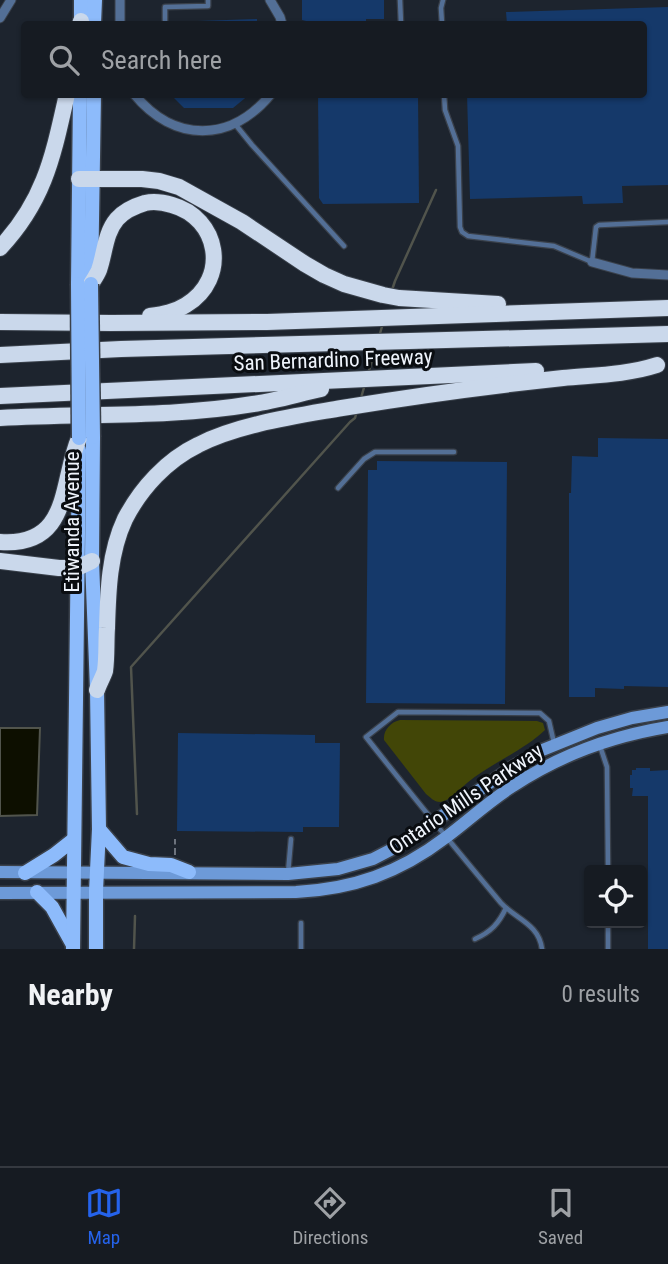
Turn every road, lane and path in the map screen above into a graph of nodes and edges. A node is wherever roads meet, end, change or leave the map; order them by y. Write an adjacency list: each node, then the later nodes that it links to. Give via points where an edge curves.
1 (11, 0): 8 (street)
2 (85, 0): 9 (main road)
3 (120, 0): 10 (street)
4 (208, 0): 11 (lane, via 208,6 165,7)
5 (400, 0): 13 (lane)
6 (443, 0): 14 (lane)
7 (272, 1): 12 (street)
8 (0, 18)
9 (84, 21)
10 (120, 21)
11 (165, 21)
12 (281, 21)
13 (401, 21)
14 (442, 21)
15 (66, 98): 25 (highway, via 43,184 25,219)
16 (80, 98): 22 (main road, Etiwanda Avenue)
17 (94, 98): 22 (main road, Etiwanda Avenue)
18 (137, 98): 21 (street, via 156,117 180,128 206,131)
19 (268, 98): 21 (street)
20 (444, 98): 26 (lane, via 458,146 462,232 554,246)
21 (235, 124): 24 (lane)
22 (86, 179): 28 (main road, Etiwanda Avenue); 29 (highway, via 142,179 178,187 324,275 391,297 508,305)
23 (668, 222): 26 (lane, via 599,225)
24 (344, 246)
25 (0, 248)
26 (592, 261): 27 (street, via 632,273)
27 (668, 275)
28 (85, 284): 31 (highway, via 99,272 113,225 139,205 161,202 184,209 201,222 214,250 211,276 192,301 149,317); 40 (main road, Etiwanda Avenue, bridge)
29 (668, 306): 31 (highway)
30 (0, 322): 31 (highway)
31 (96, 323)
32 (668, 334): 33 (highway, San Bernardino Freeway)
33 (0, 355)
34 (662, 365): 35 (highway, San Bernardino Freeway); 46 (highway, via 370,402 295,416 197,445 160,472 124,521 114,553 104,672)
35 (368, 380): 36 (highway, San Bernardino Freeway); 37 (highway, via 205,410)
36 (0, 396)
37 (46, 417): 38 (highway); 39 (highway)
38 (0, 418)
39 (0, 424)
40 (86, 437): 43 (highway, via 72,455 64,498 54,520 32,538); 45 (main road, Etiwanda Avenue)
41 (454, 452): 42 (lane, via 375,452)
42 (338, 488)
43 (0, 542)
44 (0, 561): 45 (highway, via 51,568)
45 (85, 564): 46 (main road, Etiwanda Avenue); 56 (main road, Etiwanda Avenue)
46 (97, 690): 52 (main road, Etiwanda Avenue)
47 (668, 712): 49 (main road, Ontario Mills Parkway, via 614,723)
48 (668, 727): 50 (main road, Ontario Mills Parkway)
49 (555, 744): 51 (main road, Ontario Mills Parkway, via 518,763); 51 (lane, via 540,713 398,712 366,737)
50 (599, 744): 53 (main road, Ontario Mills Parkway, via 514,785); 58 (lane, via 607,766)
51 (434, 823): 53 (lane); 64 (main road, Ontario Mills Parkway, via 373,859 338,869)
52 (99, 829): 60 (main road, via 123,857); 63 (main road, Etiwanda Avenue)
53 (447, 837): 69 (main road, Ontario Mills Parkway, via 403,866 343,887); 70 (lane)
54 (175, 839): 57 (path)
55 (291, 839): 64 (lane)
56 (73, 840): 61 (main road); 62 (main road, Etiwanda Avenue)
57 (174, 859)
58 (608, 865)
59 (0, 872): 61 (main road, Ontario Mills Parkway)
60 (189, 872): 63 (main road, Ontario Mills Parkway); 64 (main road, Ontario Mills Parkway)
61 (25, 873): 62 (main road, Ontario Mills Parkway)
62 (73, 873): 63 (main road, Ontario Mills Parkway); 67 (main road, Etiwanda Avenue)
63 (97, 874): 65 (main road, Etiwanda Avenue)
64 (288, 874): 69 (main road, via 281,885 230,886)
65 (96, 891): 67 (main road, Ontario Mills Parkway); 69 (main road, Ontario Mills Parkway); 75 (main road, Etiwanda Avenue)
66 (37, 892): 67 (main road, Ontario Mills Parkway); 68 (main road, Ontario Mills Parkway); 74 (main road, via 52,907)
67 (73, 892): 74 (main road, Etiwanda Avenue)
68 (0, 893)
69 (219, 893)
70 (506, 908): 73 (lane, via 501,920); 77 (lane, via 537,932)
71 (301, 923): 76 (lane)
72 (608, 928): 78 (lane)
73 (475, 939)
74 (73, 946)
75 (96, 949)
76 (301, 949)
77 (542, 949)
78 (608, 949)

